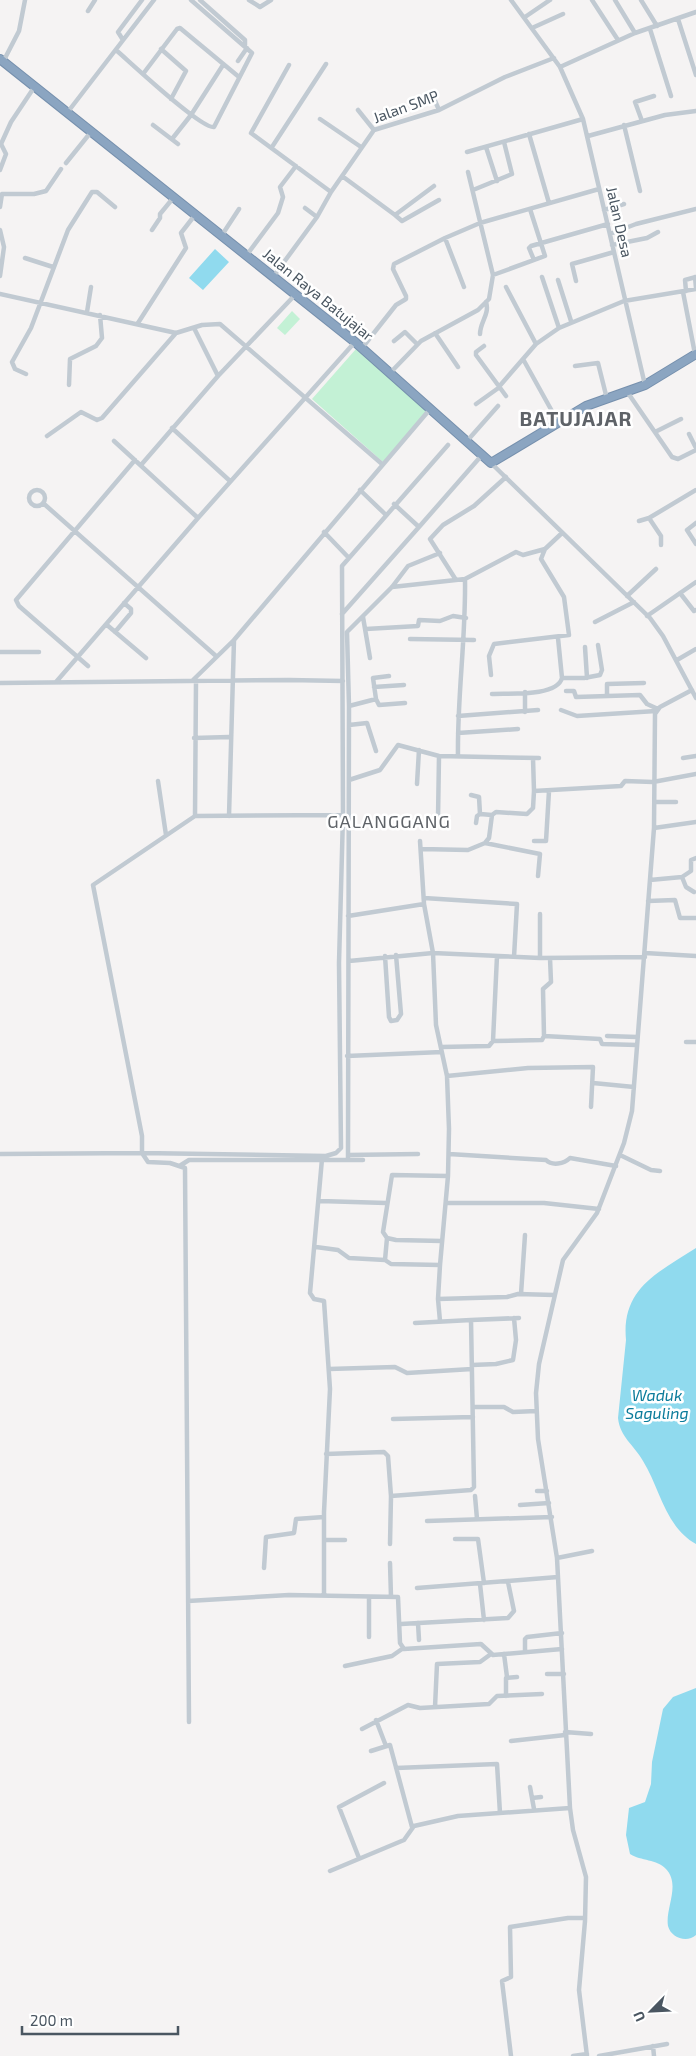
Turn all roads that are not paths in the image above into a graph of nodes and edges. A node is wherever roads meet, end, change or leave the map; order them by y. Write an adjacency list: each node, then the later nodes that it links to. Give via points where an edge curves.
1 (25, 0): 30 (street, via 19,31)
2 (95, 0): 14 (street)
3 (142, 0): 24 (street, via 118,33)
4 (154, 0): 24 (street)
5 (192, 0): 26 (street)
6 (200, 0): 26 (street, via 245,40)
7 (249, 0): 8 (street, via 260,7)
8 (271, 0)
9 (511, 0): 17 (street, Jalan Desa)
10 (550, 0): 17 (street)
11 (592, 0): 25 (street)
12 (615, 0): 23 (street)
13 (641, 0): 20 (street)
14 (88, 10)
15 (695, 12): 18 (street); 19 (street)
16 (563, 14): 21 (street)
17 (525, 17): 21 (street, Jalan Desa)
18 (696, 18)
19 (678, 19): 20 (street); 37 (street)
20 (657, 26): 22 (street)
21 (532, 28): 29 (street, Jalan Desa)
22 (650, 29): 23 (street); 42 (street)
23 (635, 33): 25 (street)
24 (123, 40): 28 (street)
25 (618, 40): 35 (street)
26 (246, 46): 31 (street); 38 (street, via 253,55)
27 (162, 49): 33 (street, via 180,28); 36 (street); 43 (street, via 186,71)
28 (116, 50): 36 (street); 47 (street)
29 (554, 58): 35 (street, Jalan Desa); 45 (street, Jalan SMP, via 505,77)
30 (2, 60): 39 (highway, Jalan Raya Batujajar)
31 (238, 61)
32 (326, 64): 61 (street)
33 (223, 65): 38 (street); 48 (street)
34 (289, 65): 61 (street, via 251,133)
35 (560, 67): 50 (street, Jalan Desa)
36 (143, 74): 43 (street)
37 (696, 75)
38 (239, 77): 48 (street, via 214,127)
39 (35, 86): 47 (highway, Jalan Raya Batujajar); 68 (street, via 1,144 6,154)
40 (432, 94): 45 (street)
41 (654, 96): 51 (street, via 635,102)
42 (671, 96)
43 (171, 99): 48 (street)
44 (358, 110): 54 (street)
45 (439, 110): 54 (street, Jalan SMP)
46 (696, 111): 51 (street)
47 (67, 113): 55 (highway, Jalan Raya Batujajar)
48 (191, 115): 58 (street)
49 (320, 119): 62 (street)
50 (583, 119): 56 (street); 57 (street, Jalan Desa)
51 (642, 121): 53 (street)
52 (153, 125): 58 (street)
53 (624, 125): 57 (street); 75 (street)
54 (374, 130): 62 (street, Jalan SMP)
55 (91, 132): 65 (street); 78 (highway, Jalan Raya Batujajar)
56 (529, 134): 59 (street); 80 (street)
57 (588, 136): 73 (street, Jalan Desa)
58 (172, 139): 60 (street)
59 (504, 142): 63 (street); 71 (street, via 512,174)
60 (178, 144)
61 (272, 147): 66 (street)
62 (361, 147): 70 (street, Jalan SMP)
63 (486, 147): 64 (street); 71 (street)
64 (467, 152)
65 (66, 163)
66 (296, 166): 76 (street); 103 (street, via 280,187 283,198 278,213)
67 (61, 169): 77 (street, via 43,193)
68 (0, 170)
69 (468, 172): 74 (street)
70 (342, 176): 76 (street, Jalan SMP); 90 (street)
71 (496, 181): 74 (street)
72 (434, 186): 90 (street)
73 (599, 189): 80 (street); 88 (street, Jalan Desa)
74 (473, 190): 92 (street)
75 (640, 191)
76 (331, 192): 91 (street, Jalan SMP)
77 (1, 193): 82 (street)
78 (174, 197): 89 (highway, Jalan Raya Batujajar); 95 (street)
79 (439, 200): 90 (street, via 402,222)
80 (549, 204): 85 (street)
81 (624, 204): 88 (street)
82 (0, 207)
83 (115, 207): 106 (street, via 97,192 89,194 68,230)
84 (305, 208): 91 (street)
85 (530, 209): 92 (street); 100 (street)
86 (696, 209): 97 (street)
87 (240, 210): 98 (street)
88 (604, 210): 93 (street, Jalan Desa)
89 (195, 214): 98 (highway, Jalan Raya Batujajar); 127 (street, via 181,233 186,248)
90 (396, 215)
91 (317, 216): 109 (street, Jalan SMP)
92 (480, 223): 99 (street); 107 (street)
93 (608, 224): 97 (street, Jalan Desa); 100 (street)
94 (0, 230): 108 (street, via 4,247)
95 (152, 230)
96 (658, 232): 101 (street, via 647,238)
97 (610, 234): 101 (street, Jalan Desa)
98 (222, 235): 103 (highway, Jalan Raya Batujajar)
99 (445, 238): 115 (street); 139 (street, via 394,264 393,269 406,299 396,305)
100 (540, 243): 105 (street, via 529,248); 105 (street, via 545,256)
101 (612, 245): 102 (street, Jalan Desa)
102 (614, 252): 113 (street, via 572,264); 121 (street, Jalan Desa)
103 (246, 256): 109 (highway, Jalan Raya Batujajar)
104 (25, 258): 106 (street)
105 (534, 260): 107 (street)
106 (53, 267): 122 (street)
107 (493, 275): 123 (street, via 491,294)
108 (0, 276)
109 (273, 277): 120 (highway, Jalan Raya Batujajar)
110 (542, 277): 129 (street)
111 (695, 277): 117 (street); 118 (street, via 685,280)
112 (558, 280): 126 (street)
113 (576, 281)
114 (91, 287): 124 (street)
115 (464, 287)
116 (506, 287): 136 (street)
117 (696, 289): 118 (street)
118 (685, 292): 121 (street); 140 (street)
119 (0, 294): 122 (street)
120 (295, 294): 134 (highway, Jalan Raya Batujajar); 137 (street)
121 (624, 301): 126 (street); 148 (street, Jalan Desa)
122 (42, 302): 124 (street); 145 (street, via 32,328 12,362 15,369)
123 (486, 302): 130 (street, via 478,310); 132 (street, via 487,312)
124 (87, 312): 125 (street)
125 (100, 315): 127 (street); 147 (street, via 102,338 96,346 70,359)
126 (572, 321): 129 (street)
127 (138, 323): 131 (street)
128 (194, 328): 131 (street); 137 (street, via 220,324); 146 (street)
129 (559, 328): 136 (street)
130 (435, 332): 135 (street); 143 (street)
131 (176, 333): 162 (street, via 102,418 97,420 84,412 79,413)
132 (480, 334)
133 (394, 341): 135 (street, via 405,332)
134 (356, 342): 139 (highway, Jalan Raya Batujajar); 152 (street)
135 (417, 344): 144 (street)
136 (536, 344): 141 (street)
137 (247, 346): 146 (street); 152 (street)
138 (484, 346): 149 (street, via 476,355)
139 (362, 348): 144 (highway, Jalan Raya Batujajar)
140 (695, 354): 148 (highway)
141 (523, 359): 149 (street); 158 (street)
142 (575, 366): 153 (street, via 598,363)
143 (458, 367)
144 (390, 373): 156 (highway, Jalan Raya Batujajar)
145 (26, 374)
146 (218, 376): 159 (street)
147 (69, 385)
148 (645, 385): 150 (highway)
149 (498, 387): 151 (street); 154 (street)
150 (628, 392): 153 (highway); 160 (street)
151 (506, 396)
152 (306, 398): 170 (street); 173 (street)
153 (608, 399): 158 (highway, via 586,406)
154 (476, 404)
155 (498, 406): 164 (street)
156 (431, 408): 164 (highway, Jalan Raya Batujajar); 170 (street)
157 (682, 419): 160 (street)
158 (558, 422): 169 (highway)
159 (172, 428): 171 (street); 173 (street)
160 (655, 432): 166 (street, via 675,458)
161 (688, 434): 166 (street)
162 (47, 436)
163 (114, 441): 168 (street)
164 (467, 441): 167 (highway, Jalan Raya Batujajar)
165 (448, 444): 177 (street)
166 (695, 446)
167 (482, 455): 169 (highway, Jalan Raya Batujajar); 183 (street)
168 (135, 460): 171 (street); 184 (street)
169 (491, 463): 172 (street)
170 (382, 464): 174 (street)
171 (141, 465): 179 (street)
172 (506, 477): 186 (street); 190 (street, via 474,506 435,533 431,541)
173 (230, 481): 179 (street)
174 (360, 490): 178 (street); 185 (street)
175 (696, 490): 180 (street)
176 (43, 503): 184 (street)
177 (394, 504): 178 (street); 183 (street)
178 (385, 514): 191 (street)
179 (198, 518): 197 (street)
180 (648, 518): 181 (street); 188 (street, via 661,536)
181 (639, 522)
182 (696, 523): 187 (street, via 687,530)
183 (420, 528): 203 (street)
184 (74, 532): 197 (street); 222 (street, via 16,600 18,606)
185 (324, 532): 191 (street); 213 (street)
186 (562, 533): 189 (street); 199 (street)
187 (696, 544)
188 (661, 545)
189 (545, 549): 193 (street, via 523,555 516,552); 211 (street, via 541,560 565,601 569,634)
190 (440, 553): 194 (street); 196 (street, via 410,564)
191 (348, 557): 203 (street, via 341,568)
192 (656, 569): 199 (street)
193 (465, 579): 194 (street); 206 (street)
194 (456, 580): 196 (street)
195 (696, 582): 198 (street)
196 (392, 587): 205 (street)
197 (138, 588): 201 (street); 221 (street)
198 (680, 593): 202 (street, via 694,612); 204 (street)
199 (627, 596): 200 (street)
200 (634, 602): 204 (street); 207 (street)
201 (124, 603): 208 (street); 210 (street, via 131,613)
202 (696, 610)
203 (342, 614): 233 (street)
204 (647, 616): 225 (street)
205 (363, 617): 209 (street); 247 (street, via 347,632)
206 (466, 618): 209 (street, via 452,616 440,621 419,620 418,626); 214 (street)
207 (595, 622)
208 (107, 625): 210 (street); 222 (street)
209 (366, 629): 224 (street)
210 (115, 632): 223 (street)
211 (558, 638): 227 (street, via 494,644 489,653); 229 (street)
212 (410, 639): 214 (street)
213 (234, 640): 221 (street); 232 (street)
214 (464, 640): 215 (street); 252 (street)
215 (474, 640)
216 (598, 645): 230 (street, via 602,673)
217 (585, 647): 230 (street)
218 (696, 649): 225 (street)
219 (0, 652): 220 (street)
220 (39, 652)
221 (216, 656): 231 (street)
222 (78, 658): 226 (street); 234 (street)
223 (146, 658)
224 (370, 658)
225 (677, 660): 239 (street)
226 (88, 666)
227 (491, 675)
228 (389, 676): 238 (street, via 373,678)
229 (562, 678): 230 (street); 241 (street, via 550,690)
230 (587, 678)
231 (194, 681): 232 (street); 234 (street); 257 (street)
232 (231, 681): 233 (street); 256 (street)
233 (343, 681): 278 (street)
234 (56, 682): 236 (street)
235 (644, 683): 243 (street, via 607,684)
236 (0, 684)
237 (404, 685): 238 (street)
238 (374, 687): 245 (street)
239 (692, 690): 244 (street); 250 (street)
240 (566, 691): 243 (street, via 574,691 576,698)
241 (525, 692): 242 (street); 251 (street)
242 (492, 694)
243 (607, 696): 250 (street, via 640,695)
244 (696, 698)
245 (376, 699): 246 (street, via 380,705); 247 (street)
246 (405, 703)
247 (349, 706): 253 (street)
248 (538, 710): 251 (street)
249 (561, 710): 250 (street, via 576,716)
250 (657, 710): 267 (street)
251 (525, 712): 252 (street)
252 (458, 716): 255 (street)
253 (349, 725): 259 (street, via 366,722); 265 (street)
254 (518, 728): 255 (street)
255 (458, 733): 261 (street)
256 (229, 737): 257 (street); 277 (street)
257 (194, 738): 276 (street)
258 (419, 750): 260 (street); 265 (street, via 397,745 380,770); 268 (street)
259 (376, 751)
260 (440, 756): 261 (street); 279 (street)
261 (458, 756): 269 (street, via 536,758)
262 (696, 756): 263 (street)
263 (683, 758)
264 (696, 774): 267 (street)
265 (349, 780): 297 (street)
266 (158, 781): 283 (street)
267 (654, 782): 270 (street, via 625,781 621,786); 272 (street)
268 (417, 784)
269 (534, 790): 270 (street); 275 (street, via 530,812 496,812)
270 (550, 791): 285 (street, via 546,840)
271 (471, 795): 274 (street, via 479,797)
272 (655, 802): 273 (street); 282 (street)
273 (676, 802)
274 (480, 814): 275 (street); 281 (street)
275 (492, 815): 286 (street)
276 (195, 816): 277 (street); 283 (street)
277 (229, 816): 278 (street)
278 (343, 816): 322 (street, via 339,963 341,1148 326,1156)
279 (438, 819)
280 (696, 822): 282 (street)
281 (476, 823)
282 (654, 828): 291 (street)
283 (166, 835): 322 (street, via 93,887 142,1136)
284 (420, 841): 287 (street)
285 (534, 841)
286 (485, 843): 287 (street, via 468,850); 289 (street, via 540,854)
287 (421, 849): 293 (street)
288 (696, 858): 290 (street, via 691,860 691,871)
289 (538, 876)
290 (682, 877): 291 (street); 292 (street, via 686,887)
291 (650, 880): 294 (street)
292 (694, 892)
293 (424, 898): 295 (street); 305 (street, via 517,904)
294 (648, 901): 298 (street, via 675,900 681,918); 301 (street)
295 (424, 904): 297 (street); 299 (street)
296 (540, 914): 306 (street)
297 (348, 916): 308 (street)
298 (696, 918)
299 (433, 953): 300 (street); 303 (street); 316 (street, via 436,1025)
300 (396, 955): 302 (street); 302 (street, via 401,1014 397,1020 391,1021 388,1017)
301 (645, 955): 304 (street); 307 (street); 311 (street)
302 (385, 956): 308 (street)
303 (497, 956): 305 (street); 312 (street)
304 (696, 956)
305 (514, 957): 306 (street)
306 (540, 958): 307 (street)
307 (550, 958): 309 (street, via 551,982 542,989)
308 (349, 961): 317 (street)
309 (544, 1036): 312 (street, via 543,1040); 315 (street, via 599,1038 602,1044)
310 (607, 1036): 311 (street)
311 (637, 1038): 315 (street)
312 (492, 1041): 316 (street, via 489,1046)
313 (686, 1042): 314 (street)
314 (696, 1042)
315 (637, 1045): 320 (street)
316 (442, 1049): 317 (street); 318 (street)
317 (347, 1056): 327 (street)
318 (447, 1076): 319 (street, via 535,1067 593,1067); 325 (street)
319 (593, 1083): 320 (street); 321 (street)
320 (634, 1087): 326 (street, via 630,1119)
321 (591, 1107)
322 (142, 1153): 323 (street); 330 (street, via 148,1162)
323 (0, 1154)
324 (418, 1154): 327 (street)
325 (449, 1154): 331 (street, via 546,1160 550,1163 565,1163 570,1158); 333 (street)
326 (620, 1155): 331 (street); 332 (street)
327 (348, 1157): 328 (street); 329 (street)
328 (322, 1159): 330 (street, via 189,1160); 334 (street)
329 (363, 1160)
330 (181, 1165): 382 (street, via 185,1168 187,1194)
331 (616, 1166): 337 (street)
332 (660, 1171)
333 (448, 1176): 335 (street, via 393,1174); 336 (street)
334 (320, 1201): 335 (street); 341 (street)
335 (386, 1203): 339 (street, via 383,1232)
336 (447, 1203): 337 (street, via 544,1203); 340 (street)
337 (599, 1209): 345 (street, via 563,1260)
338 (525, 1235): 344 (street)
339 (387, 1238): 340 (street); 342 (street)
340 (442, 1241): 343 (street)
341 (316, 1247): 342 (street, via 338,1250 349,1258); 351 (street, via 310,1295 324,1301)
342 (385, 1260): 343 (street, via 391,1264)
343 (440, 1265): 346 (street)
344 (521, 1294): 345 (street); 346 (street)
345 (554, 1295): 353 (street, via 539,1364)
346 (438, 1299): 348 (street)
347 (471, 1320): 348 (street); 350 (street); 350 (street, via 516,1318 513,1360)
348 (440, 1321): 349 (street)
349 (415, 1322)
350 (472, 1367): 351 (street, via 407,1373 395,1367); 352 (street)
351 (329, 1369): 356 (street)
352 (473, 1407): 353 (street); 354 (street)
353 (536, 1411): 358 (street)
354 (473, 1417): 355 (street); 359 (street, via 474,1487 471,1490)
355 (393, 1419)
356 (326, 1454): 359 (street, via 384,1452 388,1456); 364 (street)
357 (537, 1491): 358 (street)
358 (547, 1491): 361 (street)
359 (391, 1496): 370 (street)
360 (475, 1496): 365 (street)
361 (549, 1503): 362 (street); 363 (street)
362 (520, 1505)
363 (552, 1516): 365 (street); 372 (street)
364 (324, 1518): 368 (street); 374 (street, via 297,1518 294,1533 266,1537)
365 (476, 1519): 366 (street)
366 (427, 1520)
367 (455, 1539): 377 (street, via 478,1539)
368 (324, 1540): 369 (street); 379 (street)
369 (345, 1540)
370 (390, 1544)
371 (592, 1551): 372 (street)
372 (557, 1558): 375 (street)
373 (390, 1563): 381 (street)
374 (264, 1568)
375 (558, 1578): 376 (street); 386 (street)
376 (508, 1582): 377 (street); 383 (street, via 513,1614 504,1620)
377 (482, 1584): 378 (street); 383 (street)
378 (416, 1588)
379 (324, 1595): 380 (street); 382 (street)
380 (368, 1597): 381 (street); 387 (street)
381 (391, 1597): 385 (street, via 399,1599)
382 (188, 1601): 403 (street)
383 (484, 1620): 384 (street)
384 (418, 1623): 385 (street); 388 (street)
385 (400, 1624): 390 (street)
386 (562, 1633): 389 (street); 391 (street, via 527,1637)
387 (369, 1637)
388 (419, 1640)
389 (562, 1648): 391 (street); 396 (street)
390 (403, 1649): 392 (street, via 481,1644); 394 (street, via 392,1656)
391 (526, 1652): 393 (street)
392 (491, 1654): 393 (street); 401 (street, via 480,1662 437,1664)
393 (504, 1654): 397 (street)
394 (345, 1666)
395 (547, 1674): 396 (street)
396 (564, 1674): 405 (street)
397 (507, 1677): 398 (street); 400 (street)
398 (517, 1677)
399 (542, 1694): 400 (street)
400 (506, 1696): 401 (street, via 497,1696 489,1704)
401 (435, 1707): 402 (street, via 420,1708 408,1704)
402 (376, 1720): 404 (street); 408 (street)
403 (188, 1722)
404 (362, 1728)
405 (565, 1734): 406 (street); 407 (street); 415 (street)
406 (591, 1734)
407 (511, 1741)
408 (386, 1746): 409 (street); 410 (street, via 390,1745)
409 (371, 1751)
410 (396, 1768): 417 (street, via 497,1764); 418 (street)
411 (384, 1783): 419 (street, via 339,1807)
412 (530, 1788): 414 (street)
413 (541, 1797): 414 (street)
414 (532, 1798): 416 (street)
415 (570, 1808): 416 (street); 421 (street, via 586,1877)
416 (534, 1809): 417 (street)
417 (500, 1813): 418 (street, via 447,1818)
418 (412, 1827): 419 (street, via 404,1840)
419 (360, 1858): 420 (street)
420 (330, 1871)
421 (585, 1918): 424 (street, via 579,1990); 425 (street, via 510,1927 511,1977 502,1981)
422 (667, 2044): 423 (street)
423 (652, 2046): 427 (street); 428 (street)
424 (587, 2055): 426 (street)
425 (511, 2056)
426 (573, 2056)
427 (599, 2056)
428 (654, 2056)

